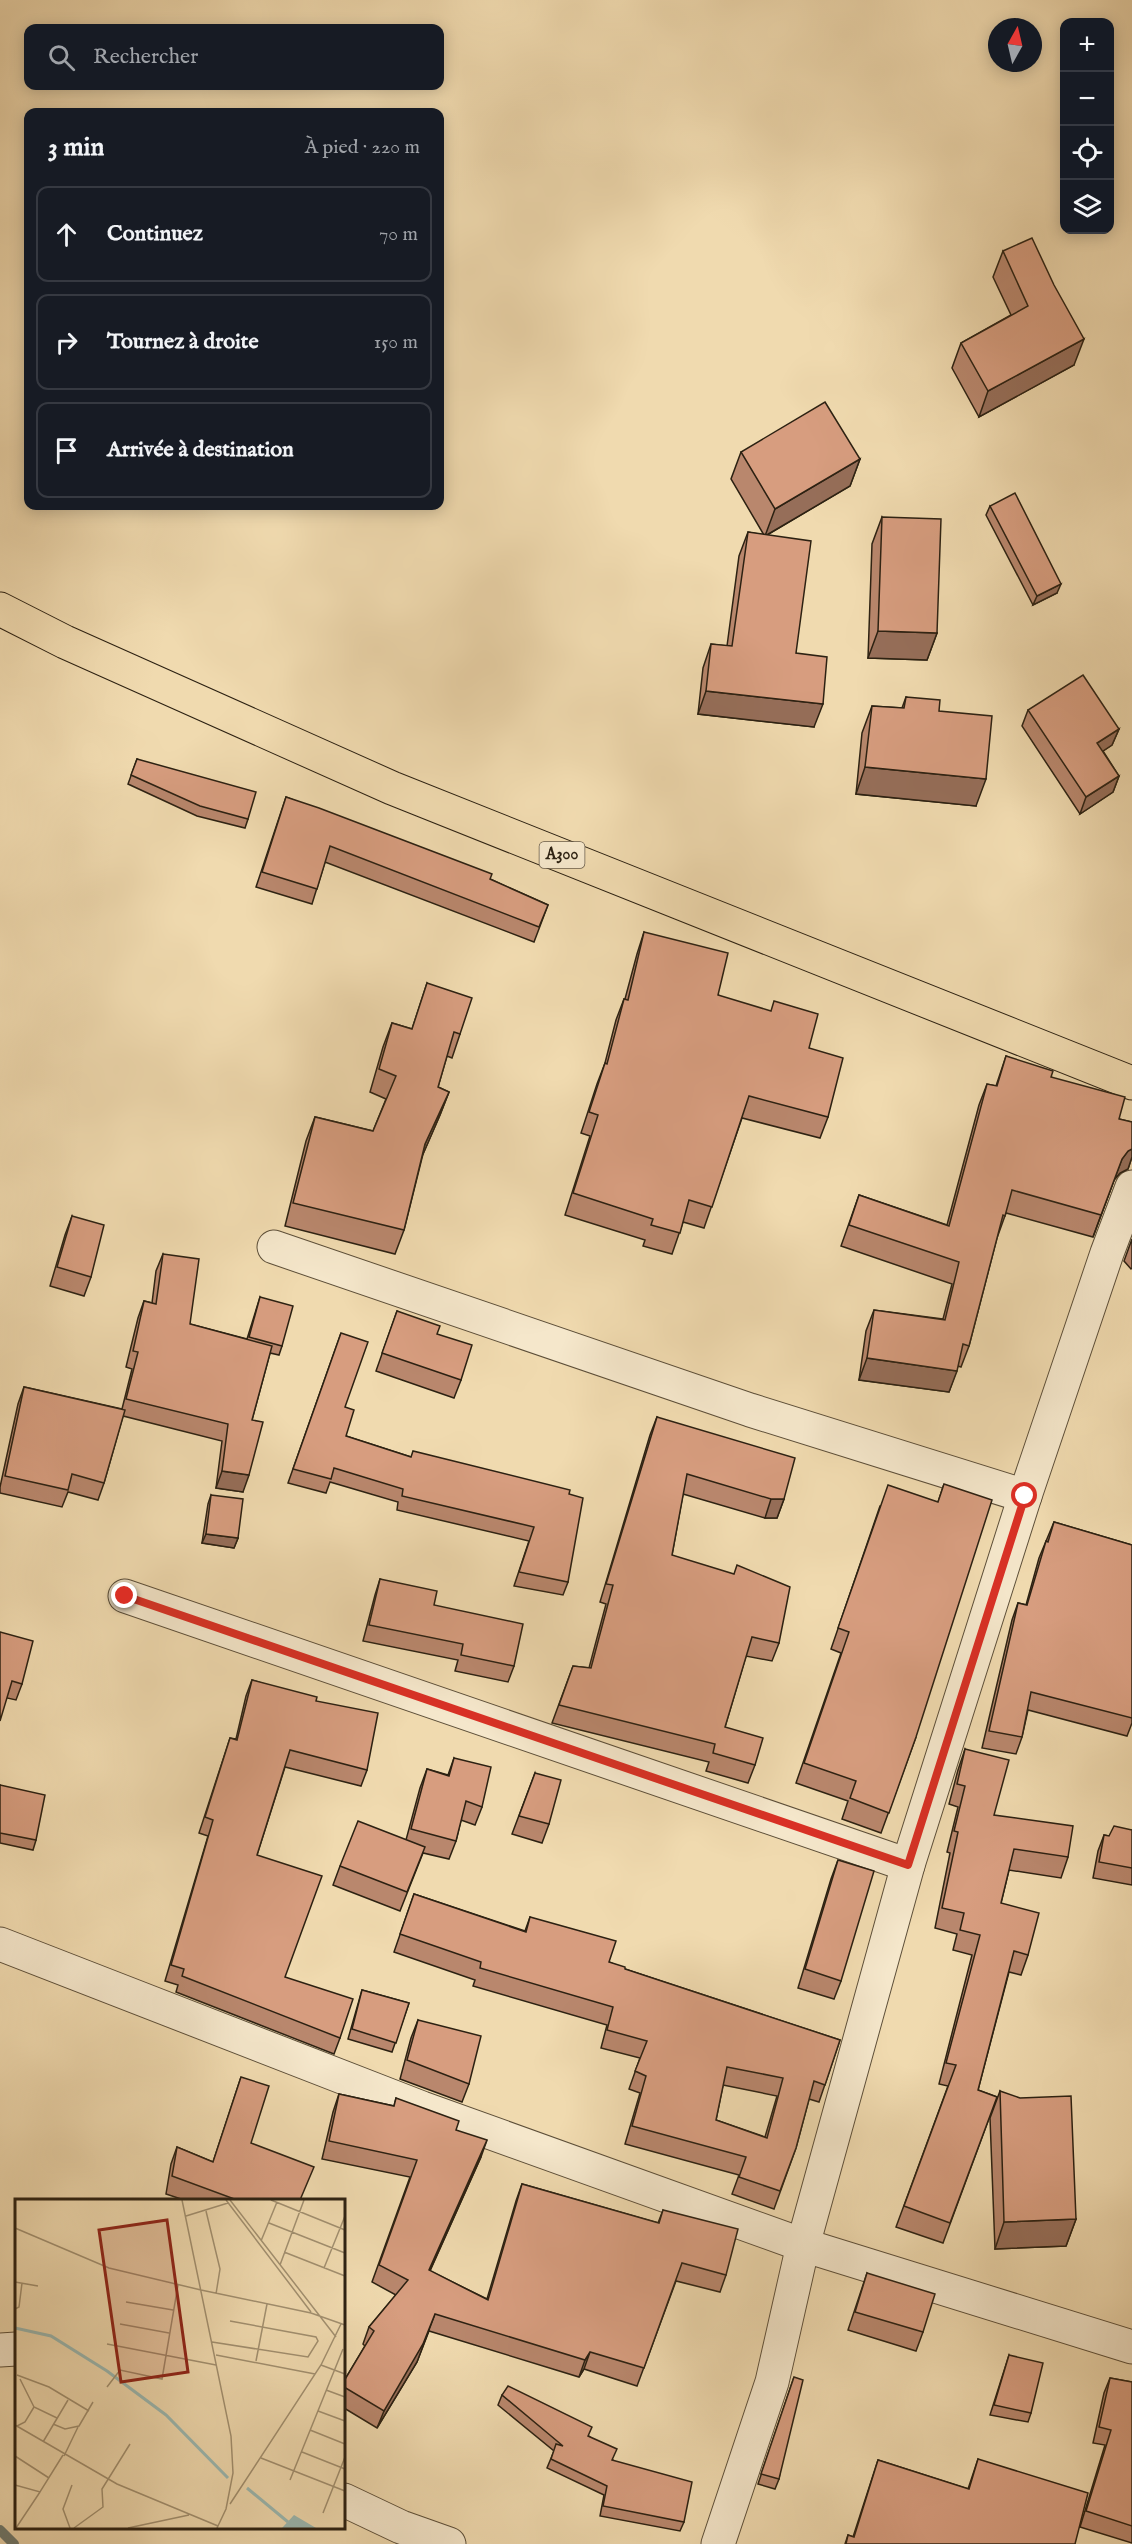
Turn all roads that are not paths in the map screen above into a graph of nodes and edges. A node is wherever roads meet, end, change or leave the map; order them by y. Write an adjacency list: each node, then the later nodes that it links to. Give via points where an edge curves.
1 (0, 609): 2 (highway, A300, via 65,642 392,788)
2 (1132, 1083)
3 (1132, 1187): 5 (street)
4 (274, 1247): 5 (street, via 750,1410)
5 (1025, 1496): 7 (street)
6 (125, 1596): 7 (street)
7 (908, 1865): 9 (street)
8 (0, 1944): 9 (street, via 422,2108)
9 (803, 2245): 10 (street); 15 (street, via 772,2382)
10 (1132, 2347)
11 (15, 2349): 12 (street)
12 (0, 2350)
13 (345, 2500): 14 (street)
14 (449, 2544)
15 (718, 2544)

